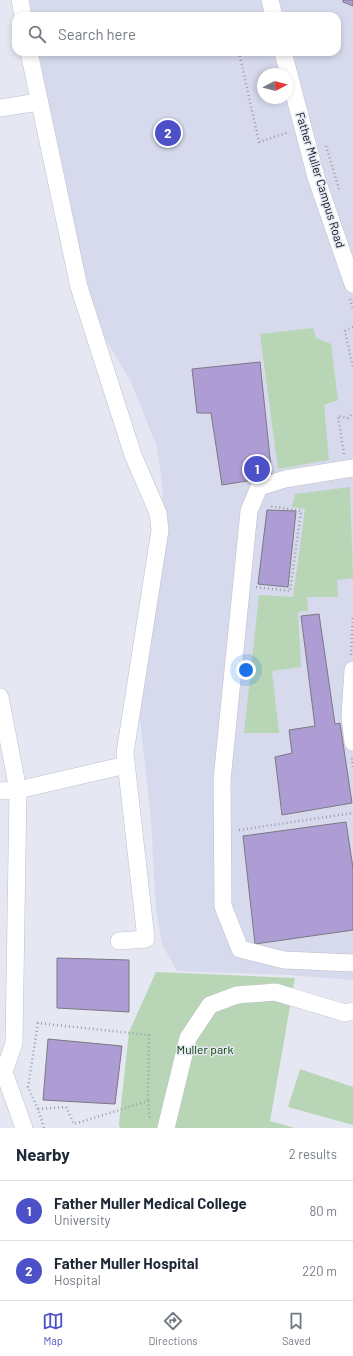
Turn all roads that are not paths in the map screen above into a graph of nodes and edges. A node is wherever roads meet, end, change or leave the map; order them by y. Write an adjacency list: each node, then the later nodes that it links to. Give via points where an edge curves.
1 (20, 0): 3 (street)
2 (270, 0): 4 (street)
3 (22, 12)
4 (273, 12)
5 (30, 56): 7 (street)
6 (283, 56): 9 (street, Father Muller Campus Road, via 316,177)
7 (38, 102): 8 (street); 14 (street, via 79,287 133,455 158,513 160,530 125,753)
8 (0, 108)
9 (353, 284)
10 (348, 462): 18 (street, via 259,487 249,511 222,780 223,906 240,949 284,960)
11 (353, 670): 13 (street, via 350,716)
12 (0, 698): 15 (street)
13 (353, 742)
14 (126, 765): 15 (street); 17 (street, via 146,939)
15 (18, 790): 16 (street); 20 (street, via 14,1043)
16 (0, 791)
17 (119, 941)
18 (353, 963)
19 (353, 1011): 22 (street, via 345,1013 275,992 237,995 210,1005 188,1038)
20 (2, 1073): 21 (street)
21 (24, 1128)
22 (166, 1128)

